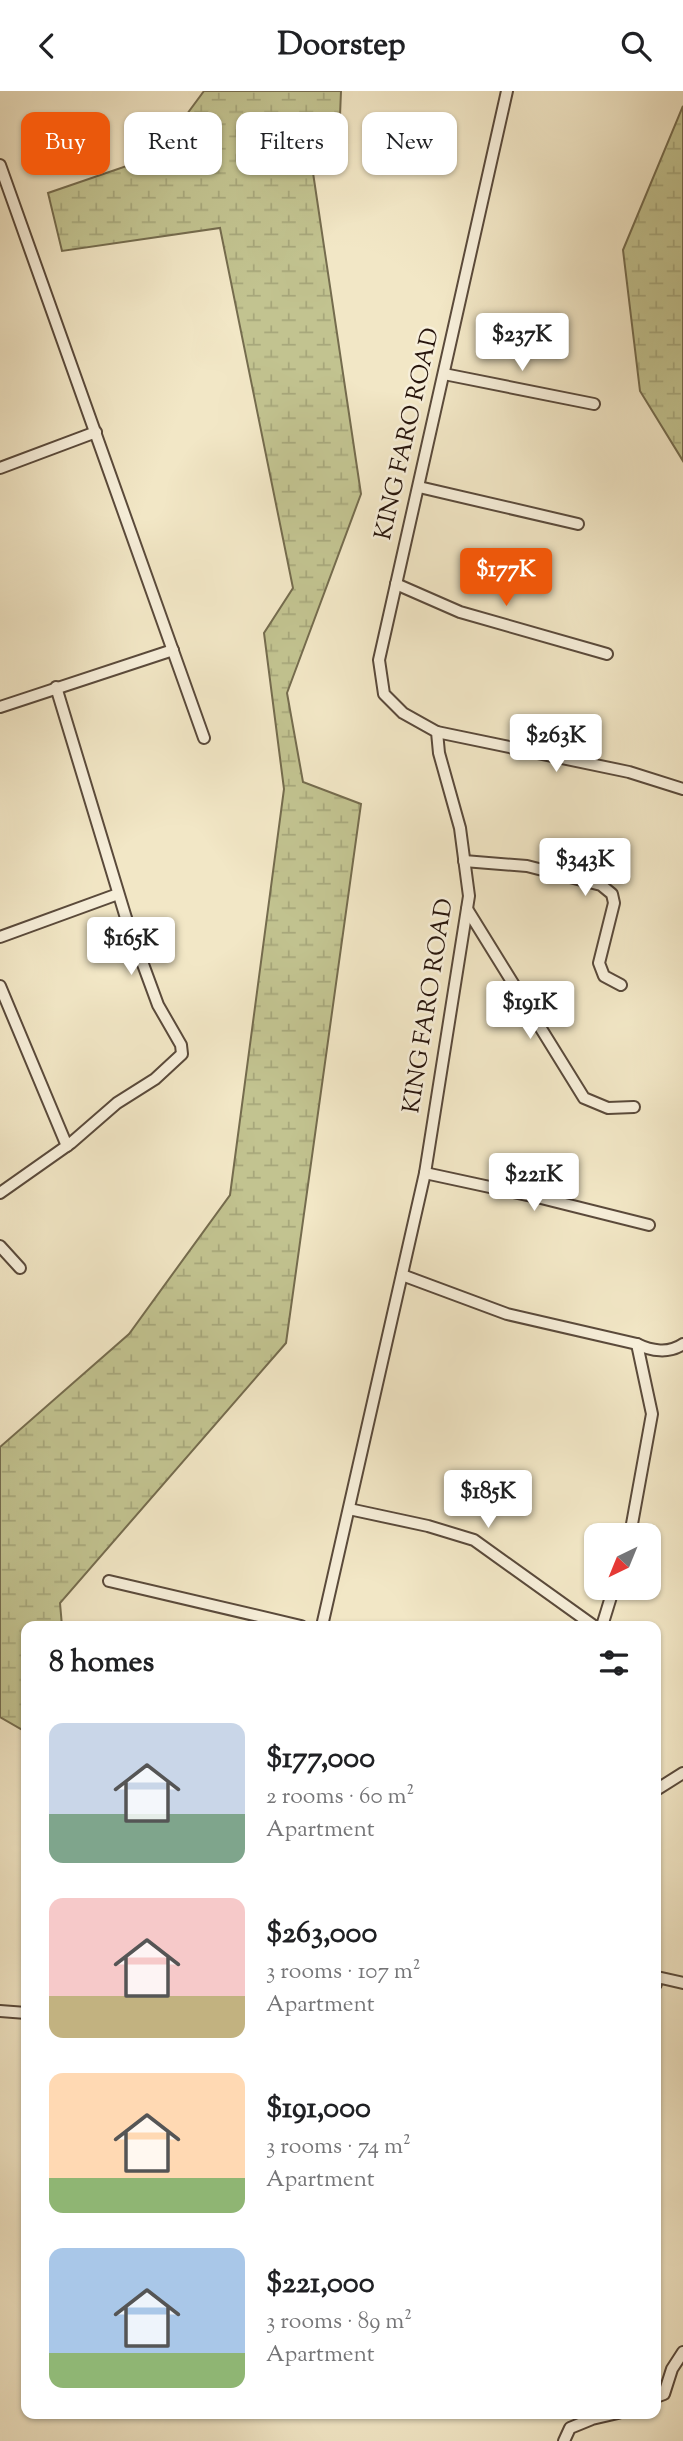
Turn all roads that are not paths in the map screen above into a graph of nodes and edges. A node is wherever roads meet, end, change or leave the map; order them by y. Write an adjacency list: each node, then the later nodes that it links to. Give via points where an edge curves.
1 (507, 91): 3 (street, KING FARO ROAD)
2 (0, 165): 5 (street)
3 (444, 374): 4 (street); 7 (street, KING FARO ROAD)
4 (594, 404)
5 (96, 432): 6 (street); 10 (street)
6 (0, 468)
7 (419, 487): 8 (street); 9 (street, KING FARO ROAD)
8 (578, 524)
9 (396, 584): 11 (street, via 460,612); 14 (street, KING FARO ROAD, via 379,660 384,694 403,713)
10 (173, 650): 12 (street); 15 (street)
11 (607, 654)
12 (56, 687): 13 (street); 18 (street)
13 (0, 706)
14 (437, 732): 16 (street, via 629,772); 17 (street, KING FARO ROAD)
15 (204, 738)
16 (683, 789)
17 (464, 861): 19 (street, KING FARO ROAD); 21 (street, via 527,866 601,885 612,894 614,903 599,963 604,976)
18 (118, 894): 20 (street); 24 (street, via 158,1005 182,1054)
19 (467, 909): 23 (street, via 584,1098 608,1108); 25 (street, KING FARO ROAD)
20 (0, 937)
21 (621, 985)
22 (0, 986): 24 (street)
23 (634, 1107)
24 (66, 1146): 26 (street)
25 (425, 1174): 27 (street); 30 (street, KING FARO ROAD)
26 (0, 1193)
27 (649, 1225)
28 (0, 1246): 29 (street)
29 (20, 1268)
30 (402, 1275): 31 (street, via 507,1314); 33 (street, KING FARO ROAD)
31 (637, 1344): 32 (street, via 652,1351 677,1349); 34 (street, via 652,1414)
32 (683, 1344)
33 (349, 1509): 38 (street, KING FARO ROAD); 39 (street, via 474,1540)
34 (632, 1523)
35 (110, 1581): 37 (street)
36 (610, 1600): 40 (street)
37 (279, 1621)
38 (323, 1621)
39 (587, 1621)
40 (604, 1621)
41 (683, 1773): 42 (street)
42 (661, 1787)
43 (661, 1979): 44 (street)
44 (683, 1983)
45 (0, 2011): 46 (street)
46 (21, 2013)
47 (683, 2352): 48 (street)
48 (661, 2395)
49 (599, 2419): 50 (street, via 570,2428)
50 (564, 2441)

